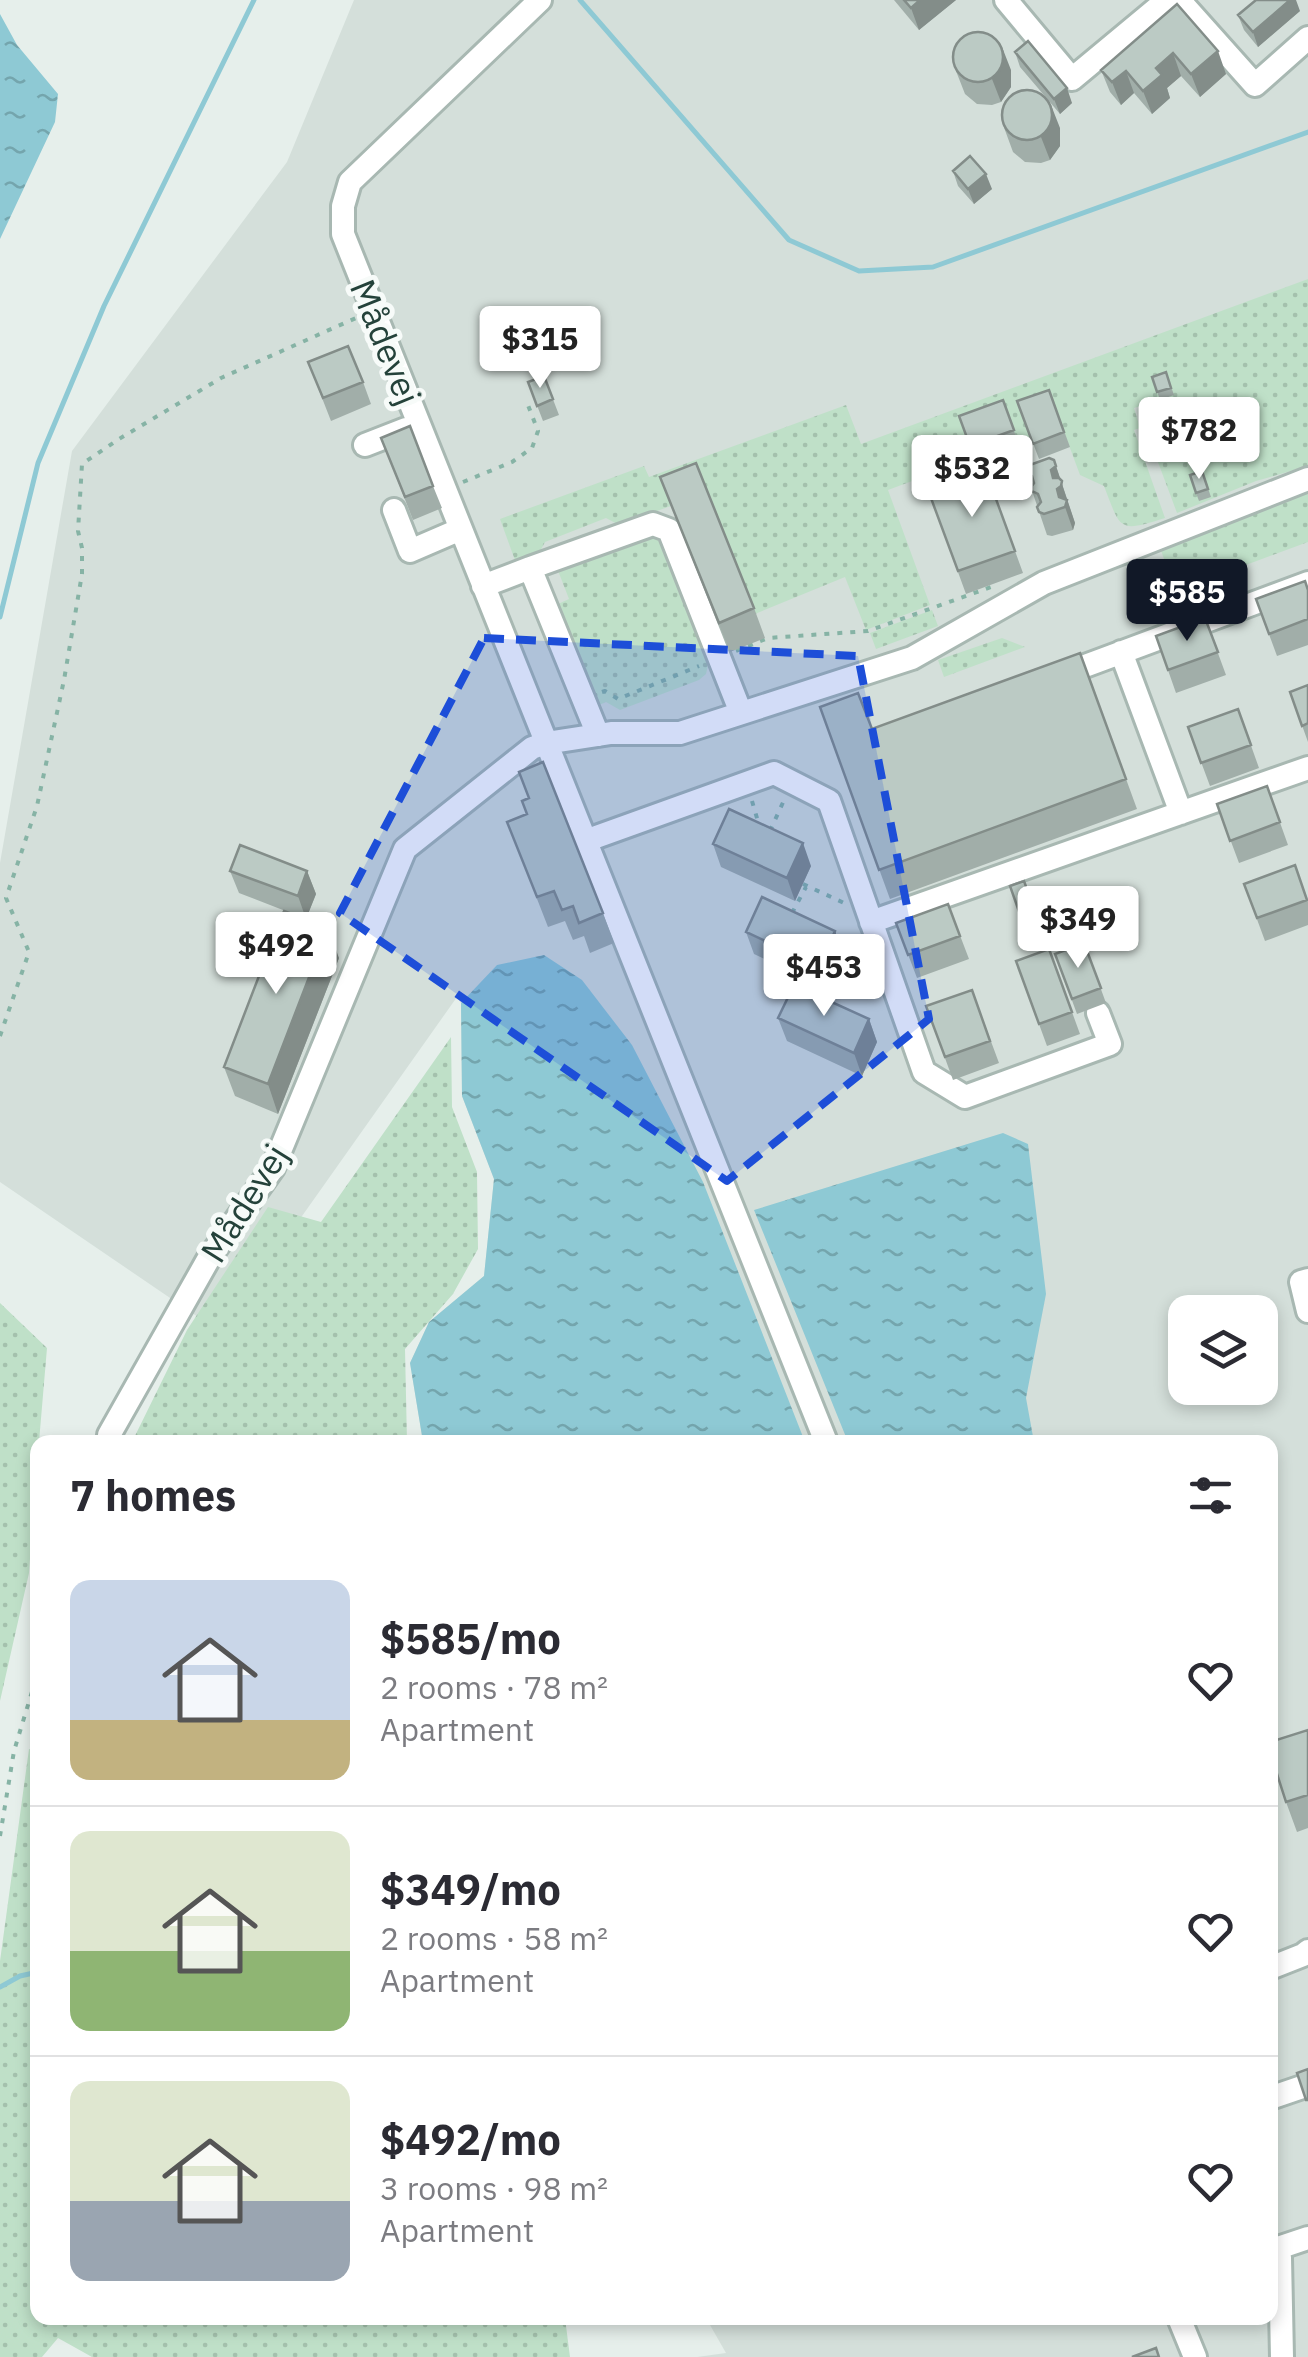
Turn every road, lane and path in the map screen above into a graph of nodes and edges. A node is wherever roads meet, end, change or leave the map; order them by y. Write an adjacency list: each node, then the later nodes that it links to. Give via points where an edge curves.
1 (540, 0): 6 (street, Mådevej, via 350,182 344,234)
2 (1006, 0): 3 (street, via 1072,79)
3 (1167, 0)
4 (1179, 0): 5 (street, via 1254,85)
5 (1308, 38)
6 (374, 310): 8 (street, Mådevej); 35 (path, via 221,378 82,464 82,574 64,680 37,806 6,898 29,952)
7 (526, 400): 11 (path, via 538,430 532,448)
8 (419, 424): 9 (street); 11 (street, Mådevej)
9 (365, 445)
10 (1308, 479): 22 (street, via 1044,583 912,658)
11 (445, 489): 13 (street, Mådevej)
12 (394, 510): 13 (street, via 410,551)
13 (461, 530): 17 (street, Mådevej)
14 (530, 568): 17 (street); 19 (street, via 653,524 669,530); 23 (street)
15 (1308, 583): 18 (street)
16 (990, 585): 19 (path, via 868,631 768,638)
17 (484, 586): 24 (street, Mådevej)
18 (1121, 652): 20 (street); 28 (street)
19 (720, 658): 21 (path, via 618,699 606,691); 22 (street)
20 (1034, 685)
21 (595, 696)
22 (741, 713): 23 (street, via 680,733)
23 (598, 735): 24 (street)
24 (546, 743): 31 (street, Mådevej); 38 (street, Mådevej, via 404,849 273,1168 208,1258)
25 (1308, 768): 28 (street)
26 (792, 782): 27 (street, via 774,772); 30 (path, via 769,834); 33 (street, via 829,801)
27 (746, 784): 30 (path); 31 (street)
28 (1180, 813): 33 (street)
29 (746, 823): 30 (path)
30 (761, 830)
31 (585, 841): 39 (street, Mådevej)
32 (792, 913): 33 (path, via 805,885)
33 (870, 919): 34 (street, via 924,1072 965,1098 1110,1044)
34 (1098, 1013)
35 (0, 1036)
36 (1308, 1280): 37 (street, via 1301,1282)
37 (1308, 1312)
38 (110, 1435)
39 (823, 1435)
40 (30, 1698): 41 (path)
41 (0, 1836)
42 (1308, 1951): 43 (street)
43 (1278, 1965)
44 (1308, 2085): 45 (street)
45 (1278, 2095)
46 (1308, 2238): 47 (street)
47 (1278, 2249)
48 (1278, 2255): 51 (street)
49 (1182, 2325): 50 (street)
50 (1195, 2357)
51 (1282, 2357)

